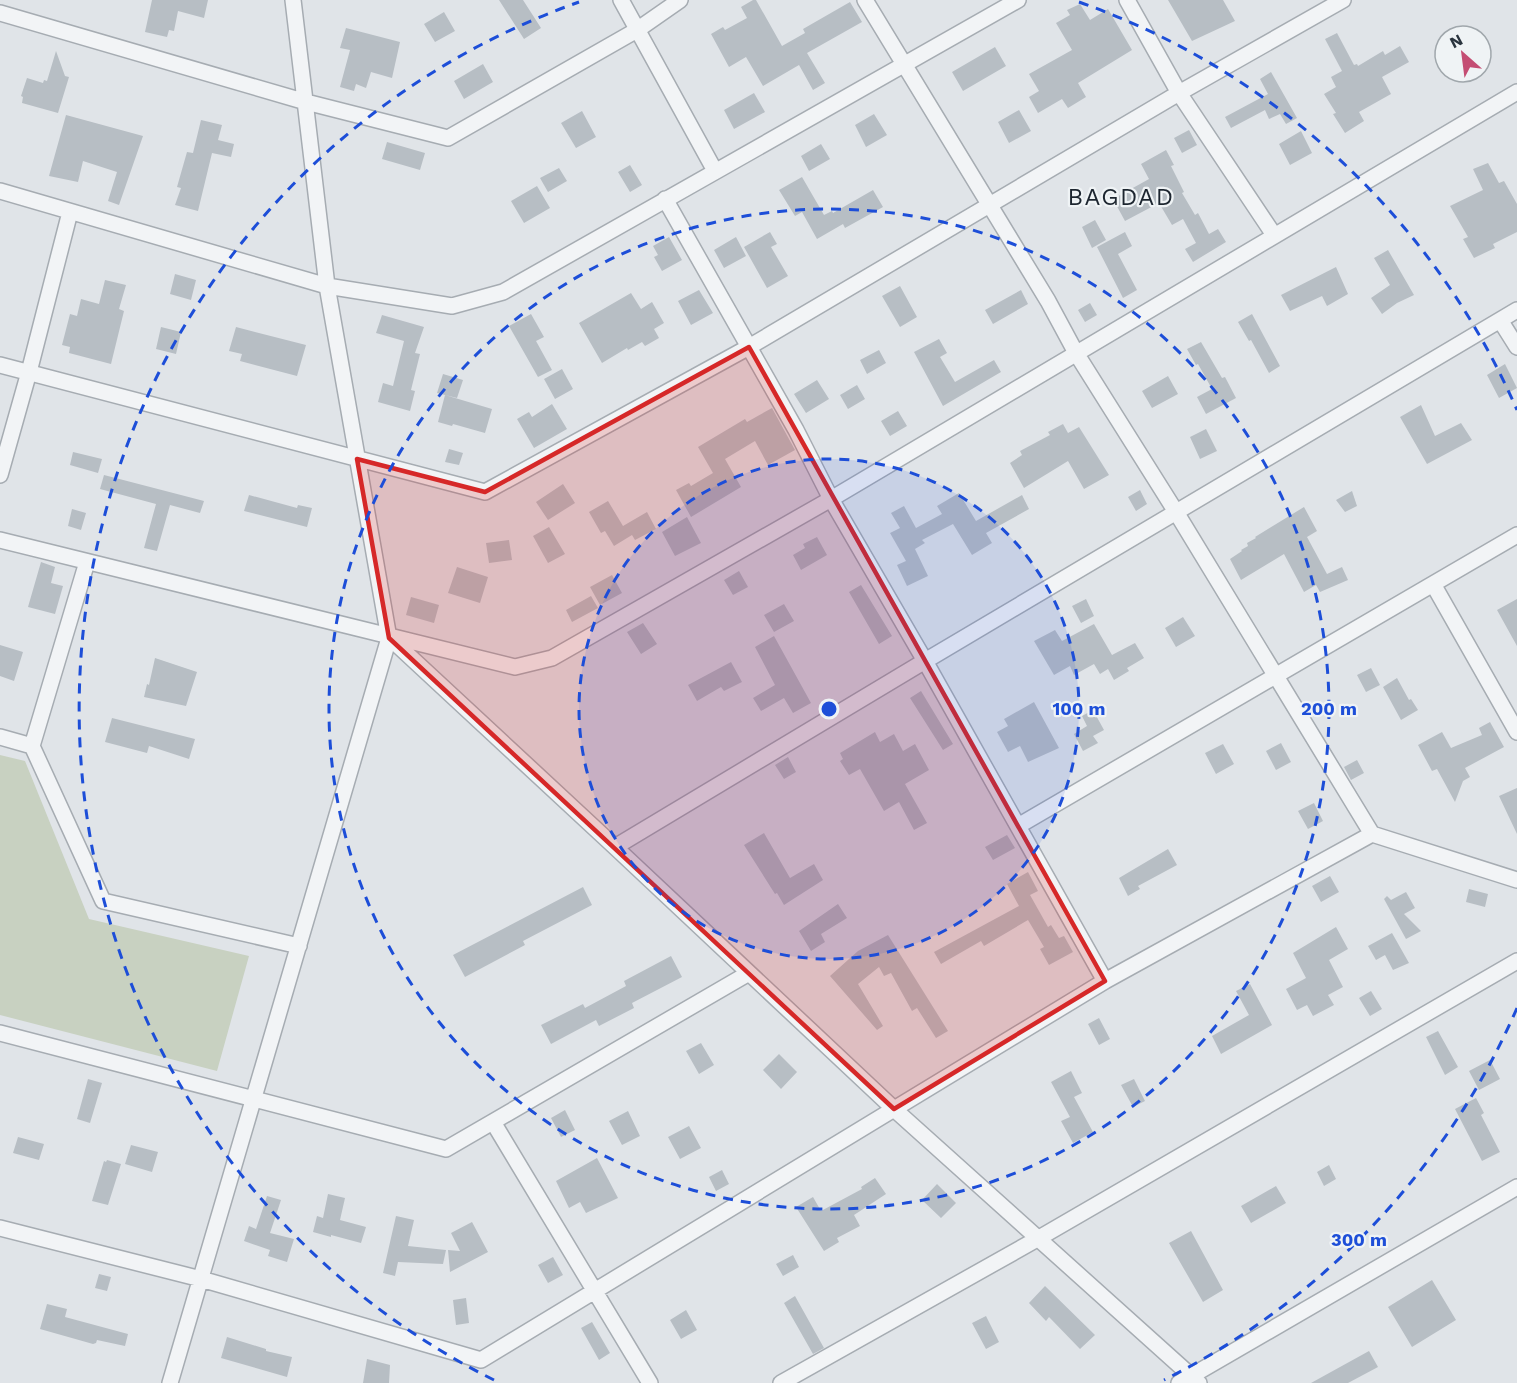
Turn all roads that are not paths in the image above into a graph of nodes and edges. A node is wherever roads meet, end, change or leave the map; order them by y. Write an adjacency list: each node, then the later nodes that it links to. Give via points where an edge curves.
1 (293, 0): 13 (street)
2 (621, 0): 9 (street)
3 (680, 0): 9 (street)
4 (865, 0): 10 (street)
5 (1018, 0): 10 (street)
6 (1127, 0): 12 (street)
7 (1343, 0): 12 (street)
8 (0, 13): 13 (street)
9 (637, 30): 13 (street, via 448,138); 14 (street)
10 (904, 64): 14 (street); 17 (street)
11 (1517, 92): 19 (street)
12 (1179, 93): 17 (street); 19 (street)
13 (306, 102): 20 (street)
14 (715, 171): 16 (street)
15 (0, 191): 18 (street)
16 (665, 199): 20 (street, via 503,292 453,306); 23 (street)
17 (990, 206): 23 (street); 25 (street)
18 (70, 212): 20 (street); 27 (street)
19 (1274, 235): 25 (street)
20 (327, 286): 28 (street)
21 (1517, 310): 22 (street)
22 (1500, 320): 24 (street); 31 (street)
23 (748, 347): 28 (street, via 484,492); 30 (street)
24 (1517, 347)
25 (1076, 353): 30 (street); 31 (street)
26 (0, 364): 27 (street)
27 (29, 372): 28 (street); 29 (street)
28 (357, 459): 36 (street)
29 (0, 475)
30 (831, 499): 36 (street, via 552,658 515,668); 37 (street)
31 (1176, 512): 37 (street); 38 (street)
32 (1517, 535): 35 (street)
33 (0, 540): 34 (street)
34 (87, 562): 36 (street); 41 (street)
35 (1433, 584): 38 (street); 39 (street)
36 (389, 638): 44 (street); 46 (street)
37 (925, 661): 42 (street); 44 (street)
38 (1275, 675): 42 (street); 43 (street)
39 (1517, 732)
40 (0, 737): 41 (street)
41 (33, 746): 46 (street, via 103,901)
42 (1018, 826): 49 (street)
43 (1372, 834): 45 (street); 49 (street)
44 (615, 847): 48 (street)
45 (1517, 880)
46 (299, 946): 51 (street)
47 (1517, 962): 56 (street)
48 (749, 973): 52 (street); 53 (street)
49 (1105, 981): 52 (street)
50 (0, 1033): 51 (street)
51 (254, 1099): 53 (street, via 446,1149); 57 (street)
52 (894, 1109): 56 (street); 58 (street)
53 (493, 1122): 58 (street)
54 (1517, 1187): 59 (street)
55 (0, 1228): 57 (street)
56 (1039, 1238): 59 (street); 62 (street)
57 (201, 1279): 58 (street, via 481,1360); 60 (street)
58 (595, 1291): 61 (street)
59 (1190, 1381)
60 (170, 1383)
61 (651, 1383)
62 (781, 1383)

